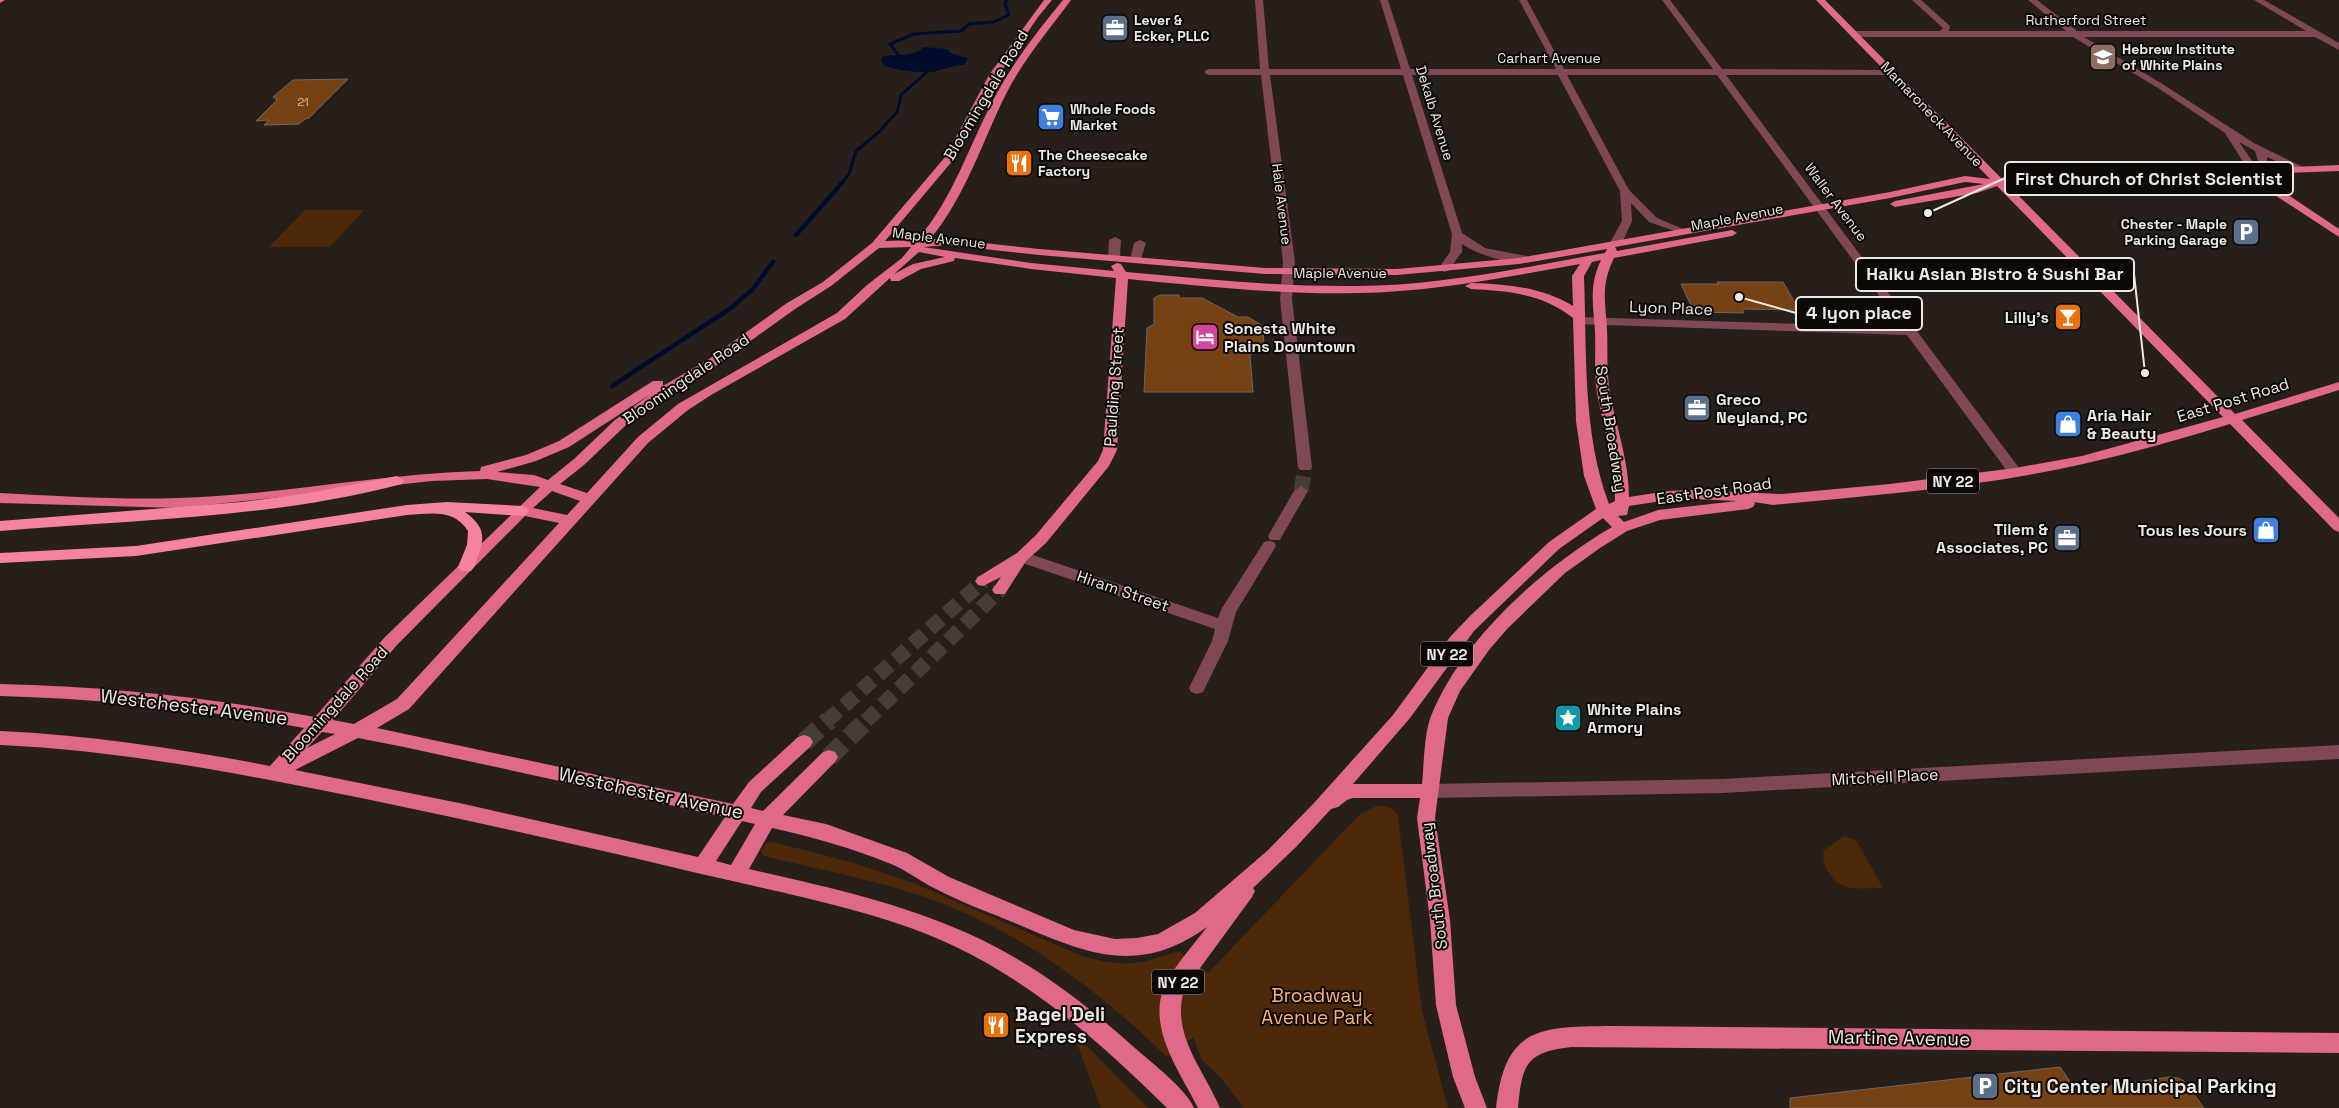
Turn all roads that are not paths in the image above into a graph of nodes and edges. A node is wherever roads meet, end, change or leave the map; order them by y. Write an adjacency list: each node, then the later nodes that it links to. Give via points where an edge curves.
1 (1048, 0): 36 (main road, Bloomingdale Road, via 1034,15 990,83 950,157)
2 (1067, 0): 37 (main road, Bloomingdale Road, via 1009,82 954,196)
3 (1259, 0): 18 (street, Hale Avenue)
4 (1384, 0): 16 (street, Dekalb Avenue)
5 (1523, 0): 19 (street, South Broadway)
6 (1666, 0): 20 (street, Waller Avenue)
7 (1820, 0): 11 (main road, Mamaroneck Avenue)
8 (1916, 0): 12 (street, via 1947,28)
9 (2032, 0): 13 (street)
10 (2258, 0): 14 (street)
11 (1855, 34): 12 (street, Rutherford Street); 21 (main road, Mamaroneck Avenue)
12 (1942, 34): 13 (street, Rutherford Street)
13 (2075, 34): 14 (street, Rutherford Street); 22 (street, via 2165,89)
14 (2318, 34): 15 (street)
15 (2339, 47)
16 (1406, 71): 18 (street, Carhart Avenue); 19 (street, Carhart Avenue); 31 (street, Dekalb Avenue)
17 (1208, 72): 18 (street, Carhart Avenue)
18 (1265, 72): 45 (street, Hale Avenue)
19 (1561, 72): 20 (street, Carhart Avenue); 28 (street, South Broadway)
20 (1720, 72): 21 (street, Carhart Avenue); 29 (street, Waller Avenue)
21 (1890, 72): 27 (main road, Mamaroneck Avenue)
22 (2228, 133): 23 (street); 26 (street)
23 (2260, 152): 25 (street); 26 (street, via 2263,162)
24 (2339, 168): 25 (main road, Maple Avenue)
25 (2302, 169): 26 (main road, Maple Avenue)
26 (2254, 171): 27 (main road, Maple Avenue); 32 (main road, via 2268,186)
27 (1999, 183): 29 (main road, Maple Avenue, via 1977,190); 55 (main road, Mamaroneck Avenue)
28 (1625, 191): 30 (street, South Broadway, via 1653,220); 35 (street, South Broadway, via 1626,221)
29 (1823, 211): 30 (main road, Maple Avenue); 38 (main road, Maple Avenue); 53 (street, Waller Avenue)
30 (1683, 231): 35 (main road, Maple Avenue)
31 (1457, 234): 40 (street, via 1480,252); 44 (street, Dekalb Avenue, via 1456,252)
32 (2339, 234)
33 (1115, 240): 39 (street, Paulding Street)
34 (1140, 243): 41 (street)
35 (1616, 243): 38 (main road, South Broadway); 40 (main road, Maple Avenue); 42 (main road)
36 (876, 245): 37 (main road, Maple Avenue); 49 (main road, Bloomingdale Road, via 827,284)
37 (919, 245): 39 (main road, Maple Avenue, via 948,242); 43 (main road, Maple Avenue); 50 (main road, Bloomingdale Road)
38 (1610, 256): 42 (main road, Maple Avenue); 52 (main road, South Broadway, via 1600,275)
39 (1114, 258): 41 (main road, Maple Avenue); 46 (main road, Paulding Street)
40 (1526, 259): 44 (main road, Maple Avenue)
41 (1136, 260): 45 (main road, Maple Avenue); 46 (main road)
42 (1588, 260): 47 (main road, Maple Avenue); 51 (main road, South Broadway, via 1578,276)
43 (1031, 266): 46 (main road, Maple Avenue); 50 (main road, via 963,260 928,262 904,273)
44 (1444, 268): 45 (main road, Maple Avenue, via 1388,272)
45 (1288, 272): 48 (street, Hale Avenue)
46 (1122, 275): 48 (main road, Maple Avenue); 73 (main road, Paulding Street, via 1108,456 1070,507)
47 (1409, 287): 48 (main road, Maple Avenue, via 1357,290); 51 (main road, via 1488,286 1533,292 1562,302)
48 (1287, 288): 56 (street, Hale Avenue)
49 (791, 306): 58 (main road, via 702,357 564,444 531,458); 60 (main road, Bloomingdale Road, via 714,362 664,390 620,423)
50 (840, 316): 63 (main road, Bloomingdale Road, via 683,407 644,440)
51 (1580, 319): 52 (street, Lyon Place); 68 (main road, South Broadway, via 1582,421 1592,481)
52 (1600, 322): 53 (street, Lyon Place); 65 (main road, South Broadway, via 1600,364 1622,480)
53 (1911, 331): 57 (street, Waller Avenue)
54 (2339, 386): 55 (main road, East Post Road / NY 22)
55 (2232, 418): 57 (main road, East Post Road / NY 22, via 2113,453); 71 (main road, Mamaroneck Avenue)
56 (1305, 467)
57 (2015, 472): 64 (main road, East Post Road / NY 22, via 1853,494)
58 (458, 475): 59 (main road); 60 (main road, via 522,477)
59 (397, 481): 62 (main road, via 179,503); 70 (highway, via 242,507)
60 (550, 485): 63 (main road); 67 (main road, Bloomingdale Road)
61 (1301, 491): 78 (street, via 1228,612)
62 (0, 498)
63 (590, 499): 69 (main road, Bloomingdale Road)
64 (1782, 499): 65 (main road, East Post Road / NY 22, via 1707,494); 72 (main road, East Post Road / NY 22, via 1664,514)
65 (1622, 503): 68 (main road, East Post Road / NY 22); 72 (main road, South Broadway)
66 (447, 507): 67 (highway); 74 (highway, via 379,514 136,551); 75 (highway, via 470,521 476,530 476,542)
67 (522, 511): 69 (main road); 75 (main road, Bloomingdale Road)
68 (1604, 511): 72 (main road, South Broadway); 91 (main road, South Broadway / NY 22, via 1551,548 1475,620 1409,707)
69 (570, 520): 82 (main road, Bloomingdale Road, via 403,704)
70 (0, 526)
71 (2339, 527)
72 (1622, 528): 88 (main road, South Broadway / NY 22, via 1560,569 1502,624 1470,662 1439,718)
73 (1022, 557): 76 (main road, Paulding Street); 77 (main road, Paulding Street); 78 (street, Hiram Street)
74 (0, 558)
75 (466, 567): 81 (main road, Bloomingdale Road, via 391,641)
76 (983, 581)
77 (1000, 590)
78 (1224, 626): 79 (street)
79 (1197, 688)
80 (0, 690): 81 (main road, Westchester Avenue, via 78,692 223,707)
81 (318, 724): 82 (main road, Westchester Avenue); 87 (main road, Bloomingdale Road)
82 (356, 731): 87 (main road, Bloomingdale Road); 89 (main road, Westchester Avenue)
83 (0, 738): 87 (main road, via 89,743)
84 (804, 742): 89 (main road, via 755,787)
85 (2339, 752): 88 (street, Mitchell Place, via 1723,786)
86 (829, 757): 90 (main road)
87 (273, 773): 92 (main road)
88 (1430, 791): 91 (main road, via 1352,791 1340,795); 98 (main road, South Broadway / NY 22, via 1426,818 1440,920 1446,1005 1464,1077)
89 (738, 812): 90 (main road, Westchester Avenue); 92 (main road)
90 (767, 819): 93 (main road, Westchester Avenue, via 826,832 864,845 1049,929 1092,945 1116,948 1160,943 1179,933); 94 (main road)
91 (1312, 819): 93 (main road, South Broadway / NY 22)
92 (703, 865): 94 (main road)
93 (1259, 872): 97 (main road, NY 22, via 1186,970 1175,986 1171,1000 1171,1026 1176,1046)
94 (736, 874): 96 (main road, via 886,910 927,924 990,954 1040,982 1073,1008 1108,1036)
95 (2339, 1043): 99 (main road, Martine Avenue, via 1554,1037 1532,1044 1513,1068)
96 (1183, 1108)
97 (1209, 1108)
98 (1476, 1108)
99 (1507, 1108)

